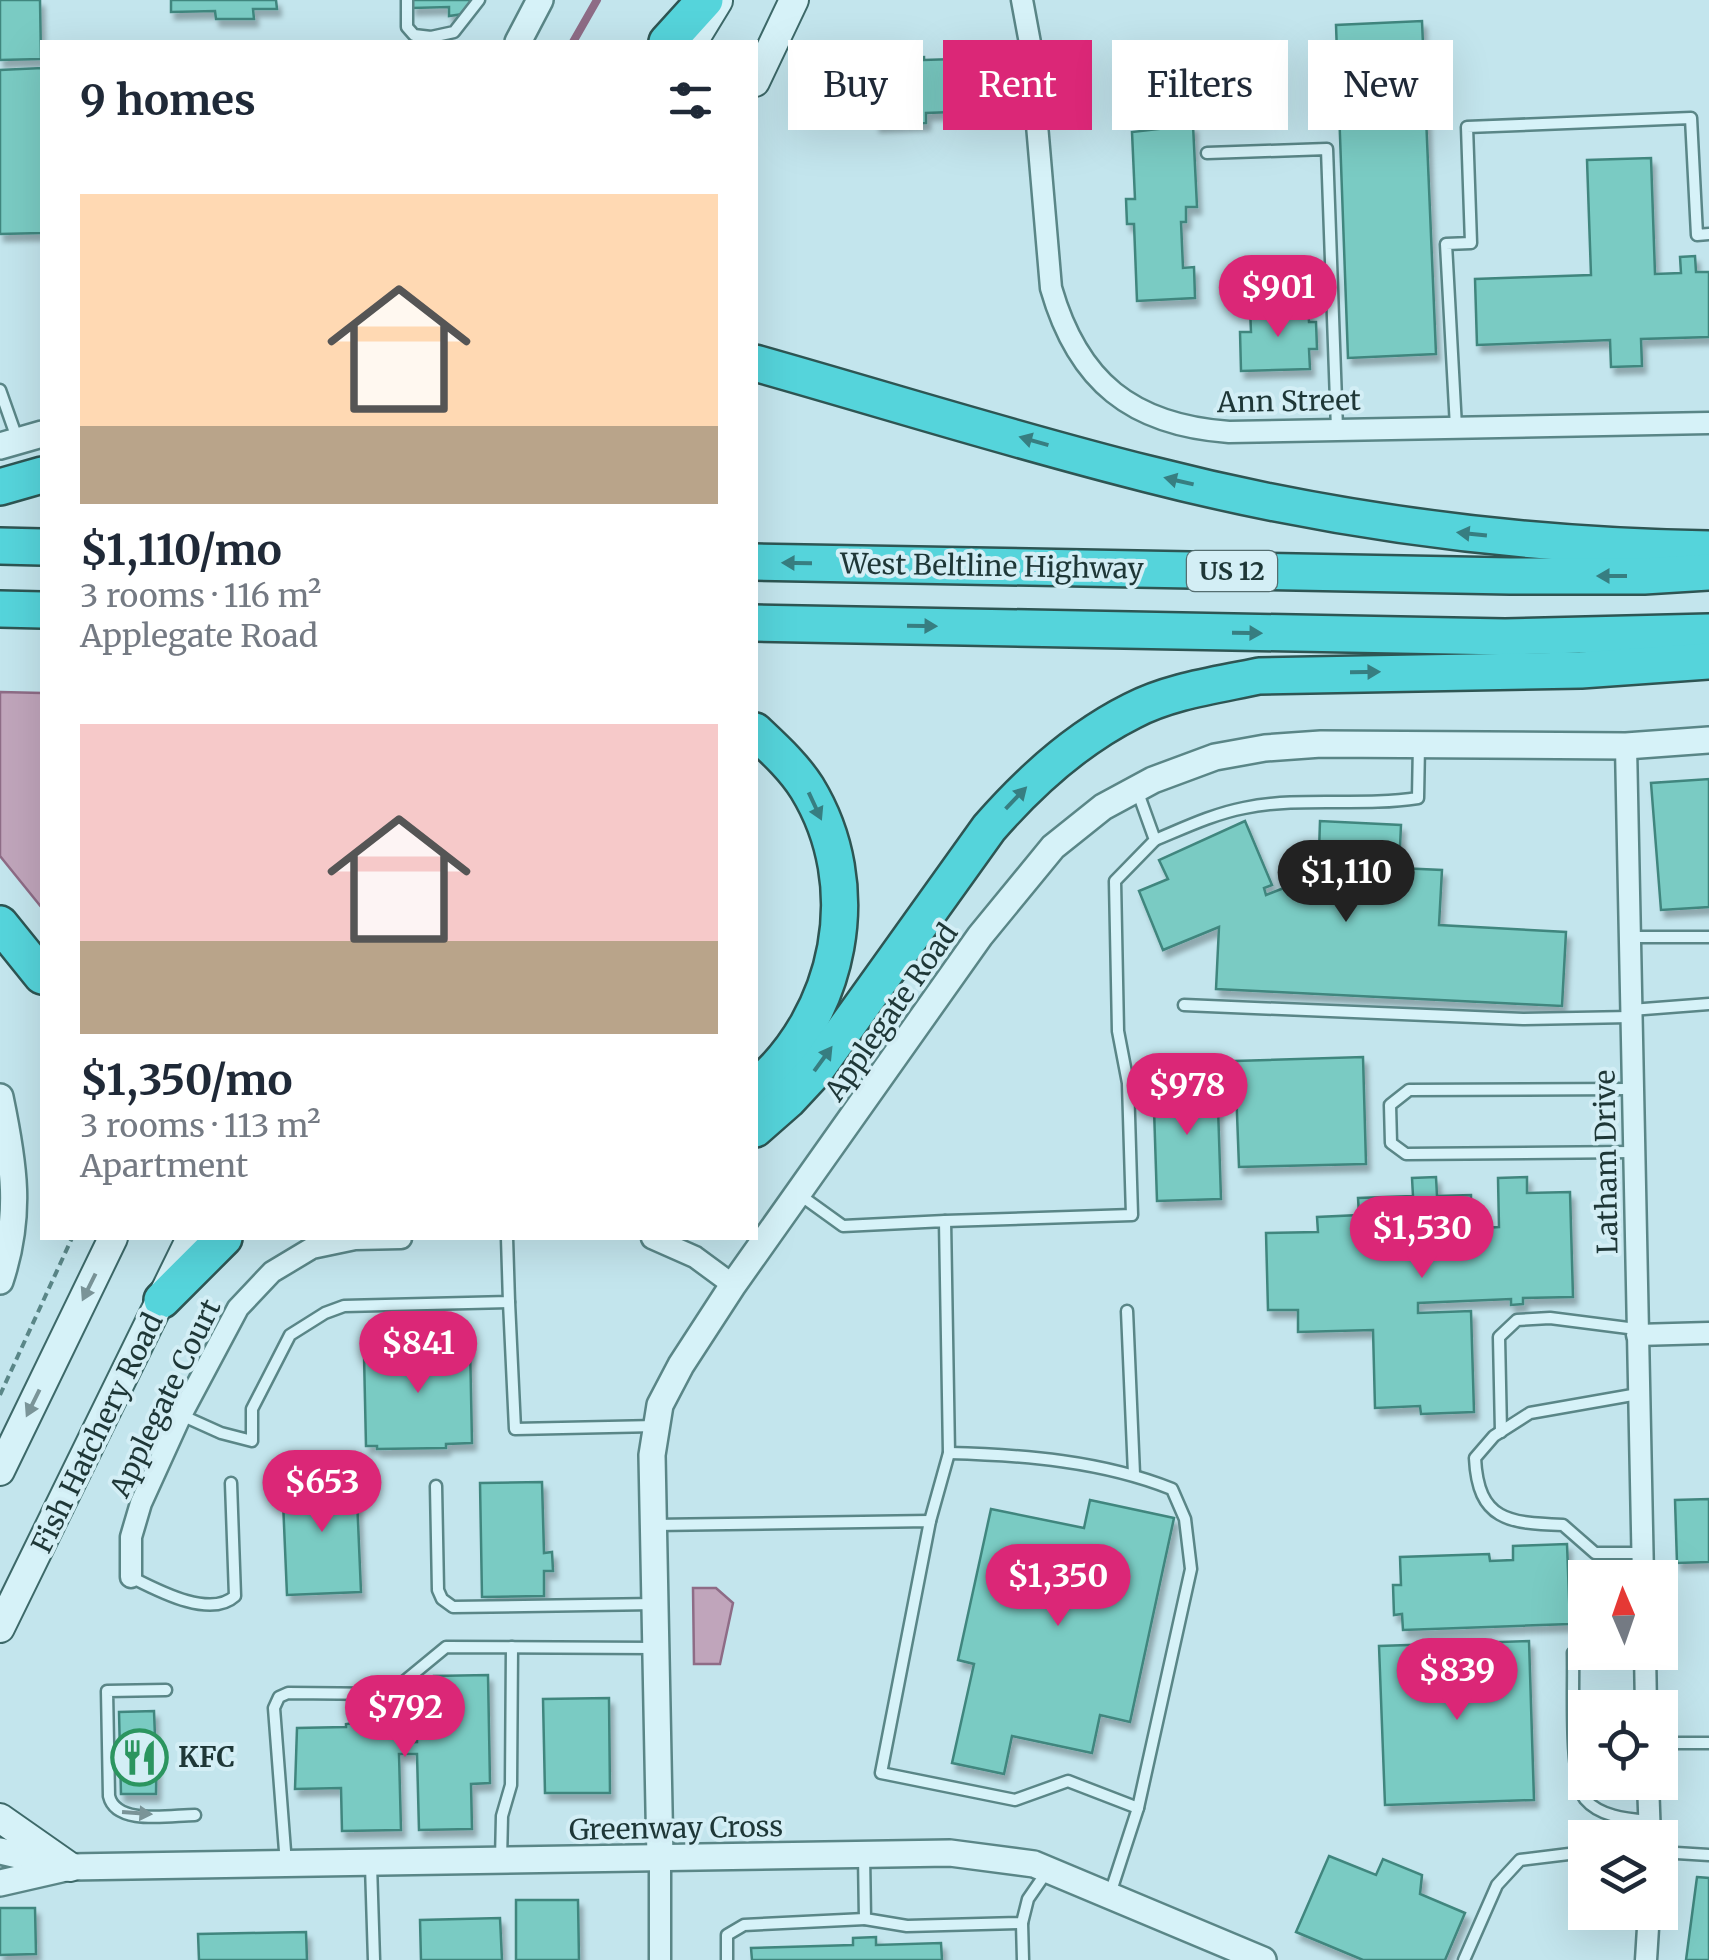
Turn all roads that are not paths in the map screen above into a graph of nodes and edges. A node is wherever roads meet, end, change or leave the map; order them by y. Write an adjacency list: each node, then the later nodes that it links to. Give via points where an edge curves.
1 (407, 0): 2 (lane, via 407,27 430,37 454,32)
2 (479, 0)
3 (540, 0): 8 (street)
4 (705, 0): 9 (highway)
5 (719, 0): 10 (main road)
6 (794, 0): 11 (main road)
7 (1022, 0): 20 (street, Ann Street, via 1051,288 1076,352 1124,401 1192,429)
8 (519, 40)
9 (668, 40)
10 (694, 40)
11 (758, 76)
12 (1207, 153): 20 (lane, via 1327,149)
13 (1709, 234): 18 (lane, via 1697,235 1690,118 1467,127 1471,243 1446,244)
14 (758, 343): 19 (highway)
15 (758, 364): 19 (highway)
16 (0, 390): 21 (lane)
17 (1709, 423): 18 (street, Ann Street)
18 (1456, 427): 20 (street, Ann Street)
19 (988, 428): 26 (highway, one-way to 19, via 1401,525 1148,474)
20 (1336, 428)
21 (20, 440)
22 (40, 476): 23 (highway)
23 (0, 487)
24 (0, 546): 25 (highway)
25 (40, 547)
26 (1709, 550)
27 (758, 562): 28 (highway, West Beltline Highway / US 12, one-way to 27, via 1510,576)
28 (1709, 572)
29 (0, 610): 30 (highway)
30 (40, 610)
31 (758, 623): 32 (highway, US 12, one-way to 32, via 1506,637)
32 (1709, 632)
33 (1709, 661): 50 (highway, one-way to 33, via 815,1071 1020,793 1132,710 1258,676)
34 (758, 734): 47 (highway, one-way to 47, via 807,788 820,816 834,852 840,924 820,1002 801,1039)
35 (1709, 740): 37 (street, Applegate Road)
36 (1419, 745): 37 (street, Applegate Road); 38 (street, Applegate Road, via 1265,748 1215,757); 39 (lane, via 1418,798 1247,807)
37 (1626, 746): 41 (street, Latham Drive)
38 (1137, 788): 39 (lane); 52 (street, Applegate Road, via 1053,847 980,936)
39 (1155, 840): 53 (lane, via 1114,881 1132,1215)
40 (0, 924): 43 (highway)
41 (1629, 937): 42 (lane); 46 (street, Latham Drive)
42 (1709, 937)
43 (40, 974)
44 (1709, 1004): 46 (lane)
45 (1184, 1005): 46 (lane, via 1523,1019)
46 (1630, 1013): 48 (street, Latham Drive)
47 (758, 1085)
48 (1632, 1088): 51 (street, Latham Drive); 51 (lane, via 1409,1090 1390,1105 1392,1144 1406,1154)
49 (0, 1098): 60 (street, via 15,1193)
50 (758, 1125)
51 (1633, 1152): 65 (street, Latham Drive)
52 (799, 1195): 53 (lane, via 843,1226); 61 (street, Applegate Road)
53 (945, 1221): 71 (lane)
54 (111, 1240): 72 (main road, one-way to 72)
55 (190, 1240): 62 (main road, Fish Hatchery Road)
56 (222, 1240): 62 (highway)
57 (351, 1240): 68 (street, Applegate Court, via 312,1248 272,1272 238,1308)
58 (507, 1240): 63 (lane)
59 (657, 1240): 61 (street, via 695,1257)
60 (0, 1282)
61 (732, 1286): 69 (street, Applegate Road, via 681,1365)
62 (162, 1300): 82 (main road, Fish Hatchery Road)
63 (509, 1302): 68 (lane, via 344,1306 290,1335 252,1409 252,1442); 69 (lane, via 515,1429)
64 (1127, 1311): 73 (lane)
65 (1636, 1332): 66 (street); 67 (street, Latham Drive); 70 (lane, via 1550,1318 1517,1320 1500,1337)
66 (1709, 1333)
67 (1638, 1394): 70 (lane, via 1530,1413); 78 (street, Latham Drive)
68 (181, 1415): 80 (street, Applegate Court, via 140,1503)
69 (656, 1426): 77 (street, Applegate Road)
70 (1501, 1432): 78 (lane, via 1475,1458 1476,1486 1493,1512 1519,1524 1563,1524 1594,1553)
71 (949, 1453): 73 (lane); 76 (lane)
72 (0, 1471)
73 (1134, 1474): 89 (lane, via 1172,1489 1185,1520 1191,1570)
74 (230, 1483): 80 (lane, via 235,1596 211,1604 170,1597)
75 (436, 1486): 81 (lane, via 438,1590 453,1607)
76 (930, 1521): 77 (lane); 89 (lane, via 881,1773 1015,1800 1068,1781)
77 (653, 1525): 81 (street, Applegate Road)
78 (1642, 1552): 79 (street, Latham Drive)
79 (1642, 1560)
80 (131, 1576)
81 (655, 1604): 84 (street, Applegate Road)
82 (0, 1628)
83 (512, 1647): 84 (lane); 99 (lane, via 514,1742); 101 (lane, via 446,1646 388,1694 279,1697 274,1708)
84 (656, 1648): 98 (street, Applegate Road)
85 (1573, 1670): 92 (lane, via 1576,1782 1587,1802)
86 (166, 1690): 90 (lane, one-way to 90, via 107,1690 108,1796 117,1812)
87 (1709, 1742): 88 (lane)
88 (1678, 1743)
89 (1138, 1808): 105 (lane)
90 (196, 1814)
91 (0, 1818): 102 (main road)
92 (1623, 1820)
93 (0, 1851): 102 (street, Greenway Cross)
94 (1678, 1853): 97 (lane)
95 (1568, 1854): 114 (lane, via 1520,1860 1497,1885)
96 (864, 1855): 98 (street, Greenway Cross); 103 (street, Greenway Cross, via 950,1853); 106 (lane)
97 (1709, 1855)
98 (660, 1859): 99 (street, Greenway Cross); 110 (street)
99 (501, 1862): 100 (street, Greenway Cross)
100 (371, 1864): 101 (street, Greenway Cross); 109 (lane)
101 (286, 1866): 102 (street, Greenway Cross)
102 (70, 1867): 104 (street, Greenway Cross)
103 (1048, 1869): 105 (street, Greenway Cross); 107 (lane, via 1028,1899)
104 (0, 1884)
105 (1110, 1894): 113 (street, Greenway Cross)
106 (864, 1919): 107 (lane, via 907,1926); 111 (lane, via 744,1925 727,1935)
107 (1022, 1923): 112 (lane)
108 (1648, 1930): 115 (street)
109 (374, 1960)
110 (660, 1960)
111 (727, 1960)
112 (1023, 1960)
113 (1263, 1960)
114 (1464, 1960)
115 (1646, 1960)

